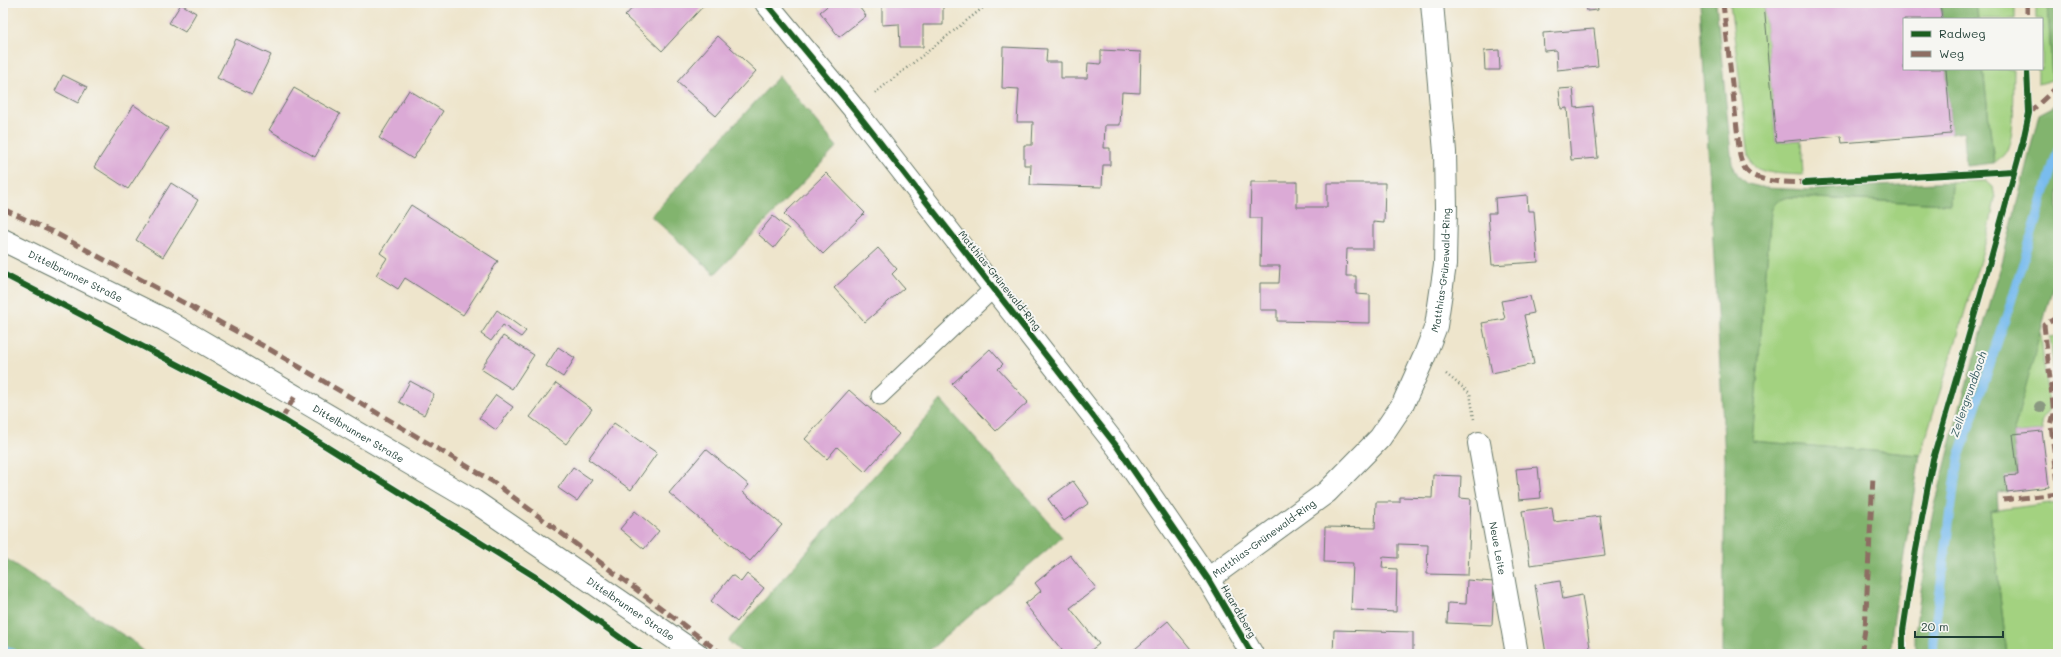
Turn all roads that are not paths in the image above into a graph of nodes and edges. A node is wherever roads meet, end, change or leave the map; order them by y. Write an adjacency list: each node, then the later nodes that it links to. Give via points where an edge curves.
1 (766, 3): 4 (street, Matthias-Grünewald-Ring, via 854,110)
2 (1432, 3): 7 (street, Matthias-Grünewald-Ring, via 1445,152 1445,265 1436,326 1424,357 1403,404 1380,438 1359,460 1327,492)
3 (3, 240): 8 (street, Dittelbrunner Straße, via 165,320 468,498)
4 (993, 289): 5 (lane); 7 (street, Matthias-Grünewald-Ring, via 1118,448)
5 (880, 396)
6 (1479, 443): 10 (street, Neue Leite)
7 (1208, 579): 9 (street, Haardtberg)
8 (697, 654)
9 (1252, 654)
10 (1517, 654)

